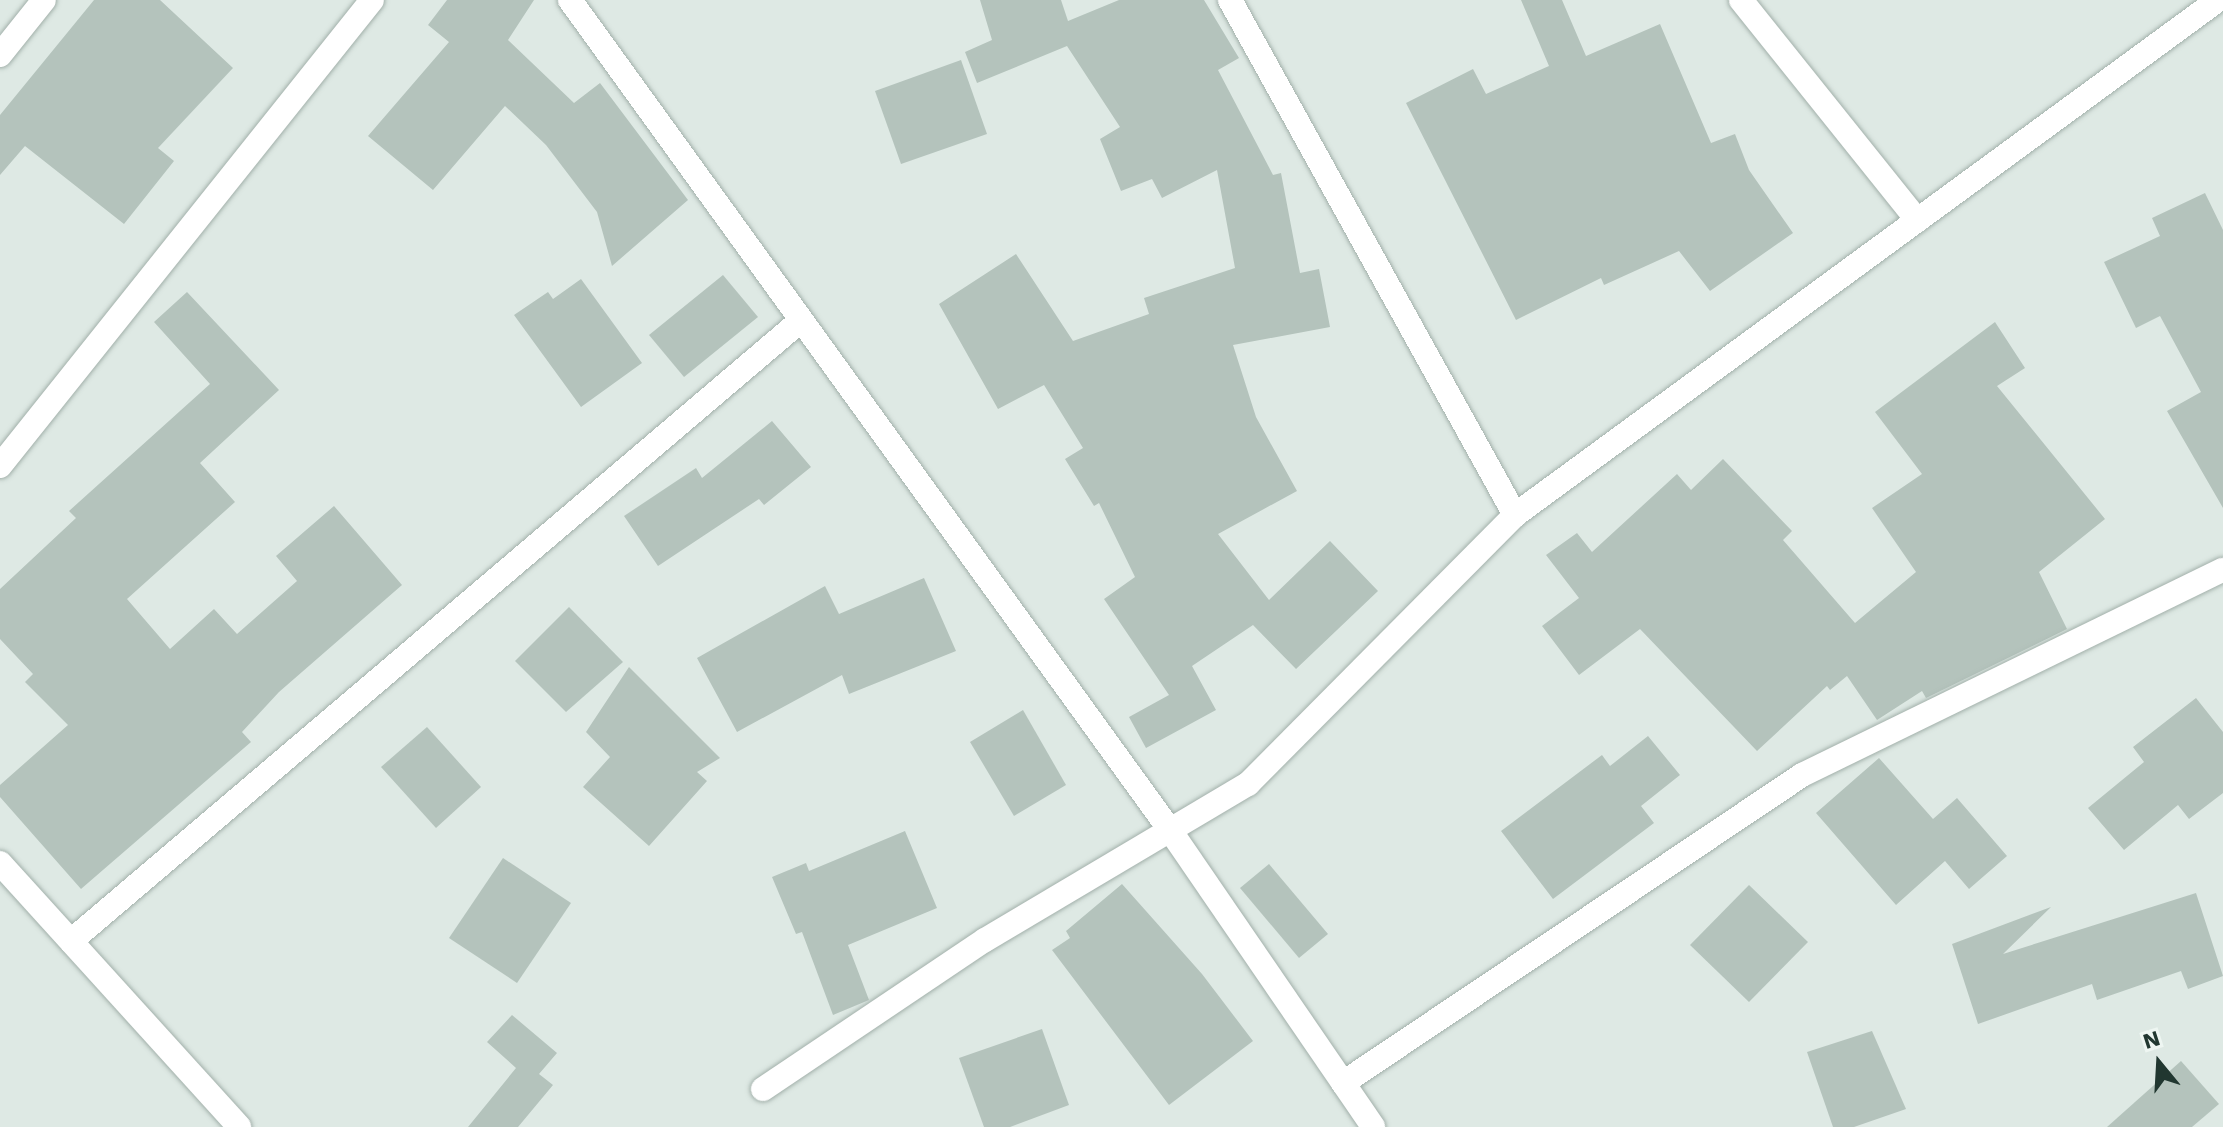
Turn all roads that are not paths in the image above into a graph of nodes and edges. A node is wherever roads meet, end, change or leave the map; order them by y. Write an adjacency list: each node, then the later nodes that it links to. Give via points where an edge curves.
1 (44, 0): 7 (street)
2 (372, 0): 10 (street)
3 (570, 0): 9 (street)
4 (1230, 0): 11 (street)
5 (1741, 0): 8 (street)
6 (2218, 0): 8 (street)
7 (0, 55)
8 (1917, 220): 11 (street)
9 (799, 322): 13 (street); 15 (street)
10 (0, 466)
11 (1515, 515): 13 (street, via 1248,784)
12 (2223, 570): 16 (street, via 1802,775)
13 (1172, 833): 16 (street); 17 (street, via 985,940)
14 (0, 863): 15 (street)
15 (71, 941): 18 (street)
16 (1343, 1083): 19 (street)
17 (763, 1089)
18 (239, 1127)
19 (1373, 1127)

